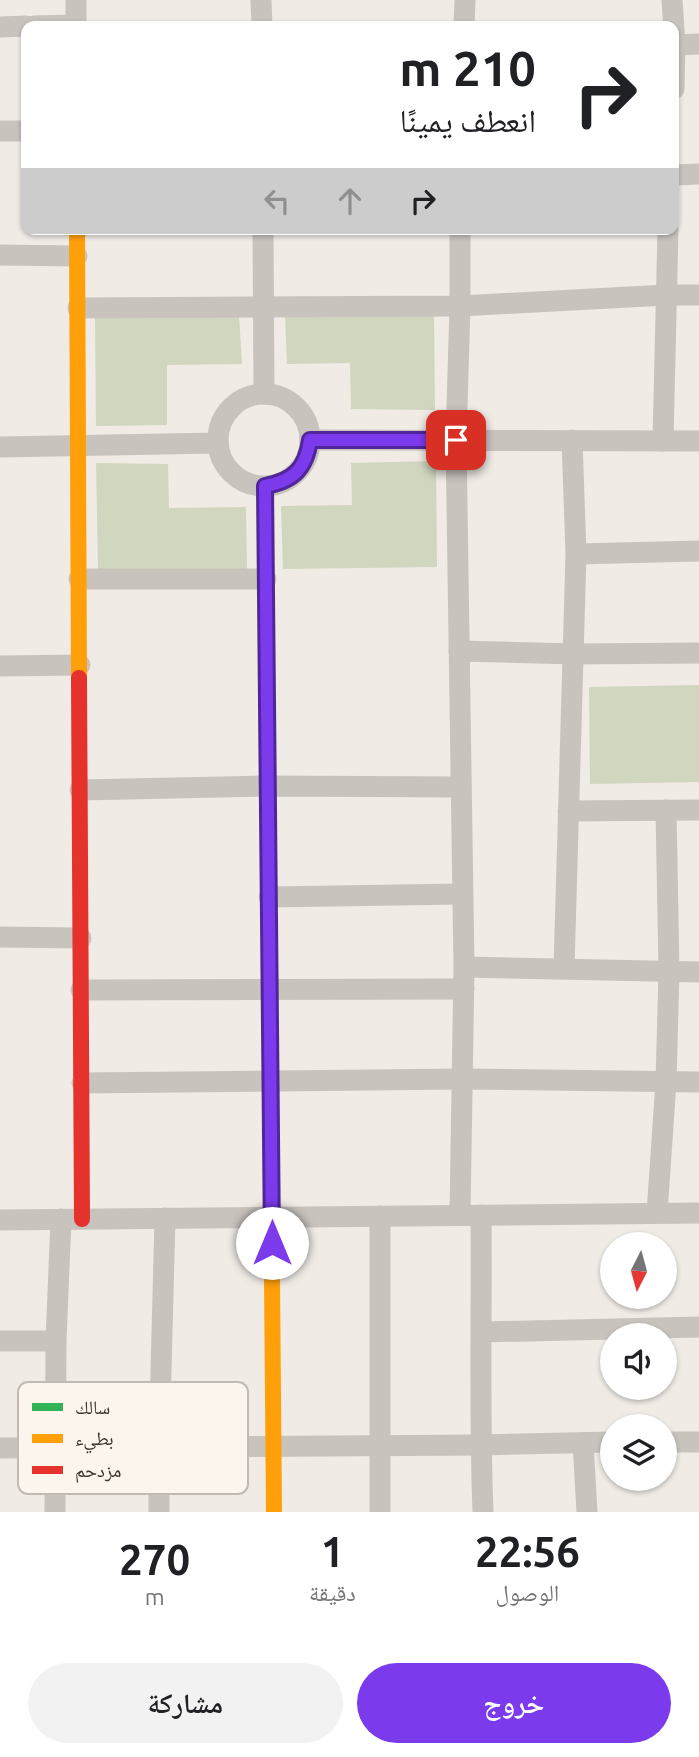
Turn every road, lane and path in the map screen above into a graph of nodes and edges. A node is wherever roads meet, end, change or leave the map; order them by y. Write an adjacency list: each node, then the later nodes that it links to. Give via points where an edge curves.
1 (76, 0): 5 (street)
2 (261, 0): 6 (street)
3 (465, 0): 7 (street)
4 (672, 0): 8 (street)
5 (76, 21)
6 (262, 21)
7 (464, 21)
8 (673, 21)
9 (21, 26): 10 (street)
10 (0, 27)
11 (699, 44): 12 (street)
12 (679, 45)
13 (0, 131): 14 (street)
14 (21, 131)
15 (699, 174): 16 (street)
16 (679, 176)
17 (77, 235): 22 (street)
18 (263, 235): 27 (street)
19 (460, 235): 25 (street)
20 (668, 235): 23 (street)
21 (0, 255): 22 (street)
22 (77, 256): 26 (street)
23 (666, 295): 24 (street); 25 (street); 32 (street)
24 (699, 295)
25 (460, 306): 27 (street); 30 (street)
26 (78, 307): 27 (street); 35 (street)
27 (264, 308): 28 (street)
28 (264, 394): 29 (street, via 279,396 302,413); 34 (street, via 236,403 219,428)
29 (310, 440): 30 (street); 37 (street, via 302,467 279,484)
30 (456, 440): 31 (street); 42 (street)
31 (572, 440): 32 (street); 39 (street)
32 (663, 440): 33 (street)
33 (699, 441)
34 (218, 443): 35 (street); 37 (street, via 228,469 251,484)
35 (78, 446): 36 (street); 40 (street)
36 (0, 447)
37 (265, 486): 41 (street)
38 (699, 551): 39 (street)
39 (576, 554): 44 (street)
40 (79, 579): 41 (street); 45 (street)
41 (266, 579): 47 (street)
42 (459, 651): 44 (street); 48 (street)
43 (699, 653): 44 (street)
44 (574, 654): 52 (street)
45 (80, 665): 46 (street); 49 (street)
46 (0, 666)
47 (268, 786): 48 (street); 49 (street); 54 (street)
48 (460, 787): 53 (street)
49 (80, 790): 56 (street)
50 (666, 810): 51 (street); 52 (street); 59 (street)
51 (699, 810)
52 (568, 811): 58 (street)
53 (462, 894): 54 (street); 57 (street)
54 (269, 897): 61 (street)
55 (0, 937): 56 (street)
56 (81, 938): 63 (street)
57 (464, 967): 58 (street); 62 (street)
58 (564, 968): 59 (street)
59 (669, 971): 60 (street); 66 (street)
60 (699, 972)
61 (270, 989): 62 (street); 63 (street); 65 (street)
62 (464, 989): 64 (street)
63 (81, 990): 68 (street)
64 (461, 1079): 65 (street); 66 (street); 71 (street)
65 (270, 1082): 68 (street); 73 (street)
66 (666, 1082): 67 (street); 69 (street)
67 (699, 1082)
68 (82, 1083): 75 (street)
69 (657, 1213): 70 (street); 71 (street)
70 (699, 1213)
71 (471, 1215): 72 (street); 78 (street)
72 (380, 1216): 73 (street); 87 (street)
73 (272, 1217): 74 (street); 90 (street)
74 (165, 1218): 75 (street); 82 (street)
75 (72, 1219): 76 (street); 80 (street)
76 (0, 1220)
77 (699, 1327): 78 (street)
78 (482, 1332): 88 (street)
79 (0, 1341): 80 (street)
80 (57, 1341): 81 (street)
81 (56, 1382)
82 (161, 1382)
83 (677, 1442): 84 (street)
84 (699, 1442)
85 (583, 1443): 86 (street); 88 (street); 100 (street)
86 (600, 1443)
87 (380, 1445): 88 (street); 90 (street); 98 (street)
88 (480, 1445): 99 (street)
89 (248, 1447): 90 (street)
90 (273, 1447): 97 (street)
91 (0, 1448): 92 (street)
92 (18, 1448)
93 (55, 1494): 95 (street)
94 (159, 1494): 96 (street)
95 (55, 1512)
96 (159, 1512)
97 (274, 1512)
98 (380, 1512)
99 (483, 1512)
100 (587, 1512)

